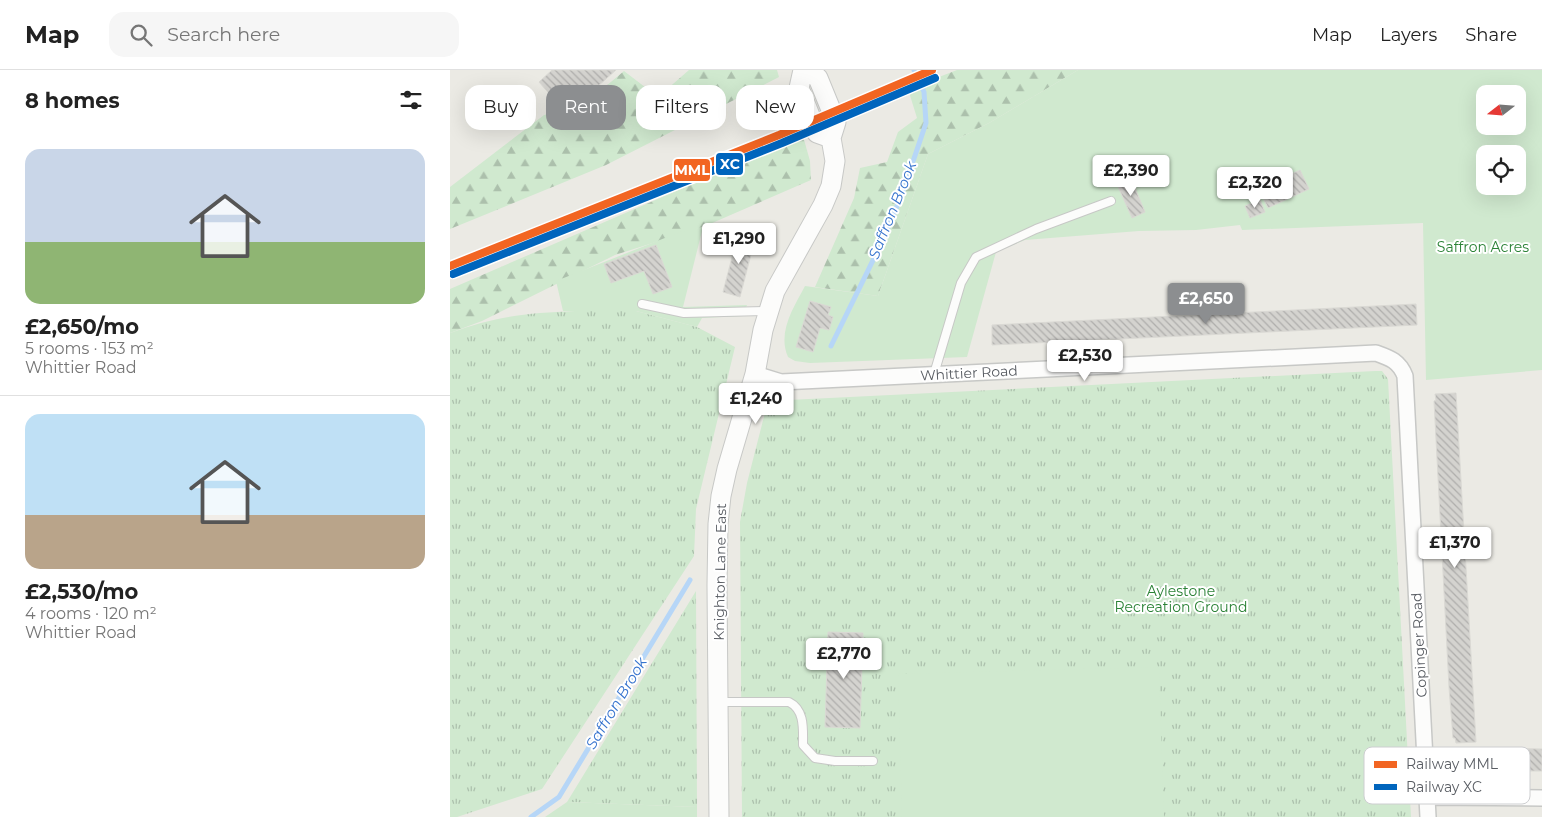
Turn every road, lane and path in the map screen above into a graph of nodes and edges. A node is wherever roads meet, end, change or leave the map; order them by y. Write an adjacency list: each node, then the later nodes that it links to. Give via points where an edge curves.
1 (804, 70): 4 (street, Knighton Lane East, via 818,78 836,122 831,138 835,161 831,186 823,205)
2 (1111, 201): 7 (lane, via 1036,229 976,257 962,283)
3 (642, 304): 4 (lane, via 684,314)
4 (768, 311): 6 (street, Knighton Lane East)
5 (1392, 358): 7 (street, Whittier Road, via 1376,353); 9 (street, Copinger Road, via 1401,366 1405,376)
6 (755, 374): 7 (street, Whittier Road, via 781,382); 8 (street, Knighton Lane East, via 726,470 718,524)
7 (934, 374)
8 (718, 702): 10 (lane, via 789,702 796,706 802,719 803,745 816,758); 12 (street, Knighton Lane East)
9 (1424, 747)
10 (872, 761)
11 (1427, 804): 13 (street, Copinger Road)
12 (719, 817)
13 (1428, 817)

